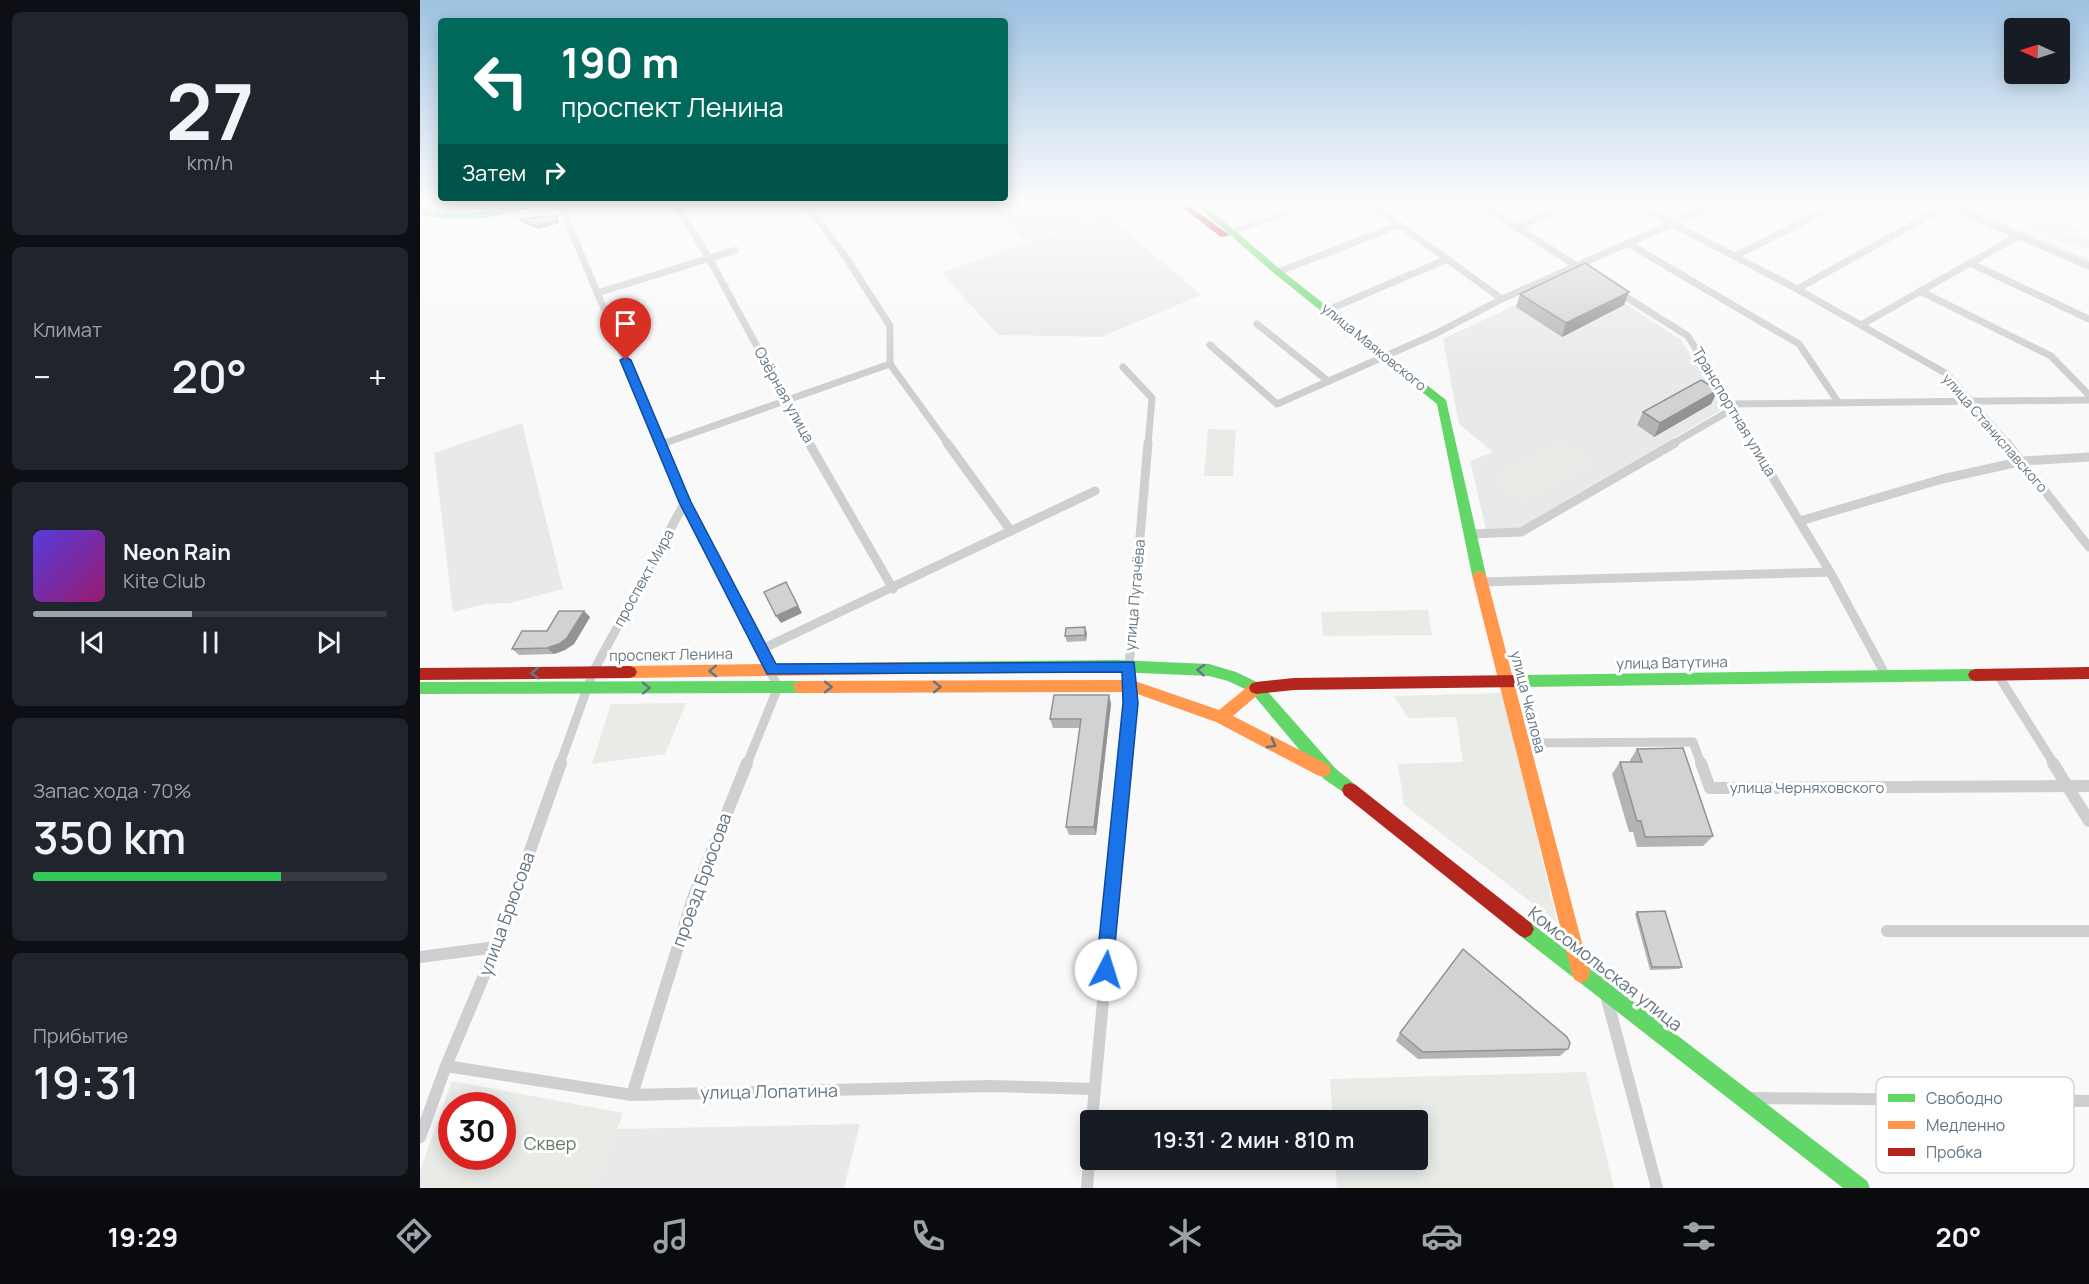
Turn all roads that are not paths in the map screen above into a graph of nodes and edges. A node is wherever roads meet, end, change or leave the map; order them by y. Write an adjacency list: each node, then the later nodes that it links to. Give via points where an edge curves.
1 (582, 257): 22 (street)
2 (846, 257): 30 (street, via 890,326)
3 (1259, 257): 17 (street, улица Маяковского)
4 (1315, 257): 17 (street)
5 (1563, 257): 16 (street)
6 (1599, 257): 16 (street)
7 (1652, 257): 36 (street, via 1799,344)
8 (1738, 257): 20 (street, улица Станиславского)
9 (1854, 257): 20 (street)
10 (1980, 257): 14 (street)
11 (2069, 257): 15 (street)
12 (709, 258): 22 (street); 35 (street, Озёрная улица)
13 (1447, 259): 23 (street); 24 (street)
14 (1970, 263): 21 (street); 25 (street)
15 (2089, 266)
16 (1578, 267): 18 (street); 23 (street)
17 (1278, 272): 24 (street, улица Маяковского)
18 (1592, 276)
19 (1612, 288): 38 (street, Транспортная улица, via 1688,336)
20 (1797, 289): 27 (street, улица Станиславского)
21 (1920, 291): 27 (street); 33 (street, via 2051,356)
22 (597, 293): 40 (street)
23 (1502, 299): 29 (street)
24 (1328, 310): 29 (street, улица Маяковского)
25 (2089, 319)
26 (1257, 324): 32 (street)
27 (1861, 325): 37 (street, улица Станиславского, via 1947,374)
28 (1210, 345): 32 (street, via 1277,404)
29 (1386, 356): 32 (street); 39 (street, улица Маяковского, via 1442,403)
30 (890, 364): 35 (street); 46 (street)
31 (1123, 366): 53 (street, улица Пугачёва, via 1152,398)
32 (1328, 381)
33 (2089, 395)
34 (2089, 400): 37 (street)
35 (786, 402): 40 (street); 51 (street, Озёрная улица)
36 (1838, 402): 37 (street); 38 (street)
37 (1972, 402): 42 (street, улица Станиславского)
38 (1730, 407): 45 (street, Транспортная улица); 47 (street, via 1521,532)
39 (1448, 436): 47 (street, улица Чкалова)
40 (660, 445): 44 (street)
41 (2089, 457): 42 (street)
42 (2022, 461): 45 (street, via 1942,479); 48 (street, улица Станиславского)
43 (1095, 491): 46 (street)
44 (685, 502): 52 (street); 55 (street, проспект Мира)
45 (1800, 521): 49 (street, Транспортная улица)
46 (1011, 531): 51 (street)
47 (1469, 534): 50 (street, улица Чкалова)
48 (2089, 547)
49 (1830, 572): 50 (street); 58 (street, Транспортная улица)
50 (1481, 582): 60 (street, улица Чкалова)
51 (893, 589): 52 (street)
52 (760, 650): 54 (street)
53 (1129, 666): 54 (street, проспект Ленина); 61 (street, улица Пугачёва); 65 (street, проспект Ленина, one-way to 53, via 1209,670)
54 (772, 670): 55 (street, проспект Ленина, one-way to 55); 62 (street)
55 (593, 672): 57 (street, проспект Ленина, one-way to 57); 64 (street, проспект Мира)
56 (2089, 673): 59 (street, улица Ватутина)
57 (420, 674)
58 (1885, 674): 59 (street, улица Ватутина); 60 (street, улица Ватутина)
59 (1998, 675): 70 (street)
60 (1506, 682): 65 (street, улица Ватутина, via 1294,684); 67 (street, улица Чкалова)
61 (1132, 686): 62 (street, one-way to 61); 66 (street); 79 (street, улица Пугачёва)
62 (778, 687): 64 (street, one-way to 62); 80 (street, проезд Брюсова, via 693,898)
63 (420, 688): 64 (street)
64 (588, 688): 74 (street, улица Брюсова)
65 (1256, 688): 66 (street); 68 (street, Комсомольская улица)
66 (1221, 717): 68 (street, Комсомольская улица, one-way to 68)
67 (1522, 743): 70 (street, улица Черняховского, via 1693,742 1710,788); 76 (street, улица Чкалова)
68 (1330, 774): 76 (street, Комсомольская улица)
69 (2089, 786): 70 (street, улица Черняховского)
70 (2068, 787): 71 (street)
71 (2089, 821)
72 (1887, 931): 73 (street)
73 (2089, 931)
74 (496, 947): 75 (street); 78 (street, улица Брюсова)
75 (420, 957)
76 (1581, 975): 77 (street, Комсомольская улица)
77 (1605, 993): 81 (street, Комсомольская улица); 89 (street)
78 (446, 1066): 80 (street, улица Лопатина); 86 (street, улица Брюсова)
79 (1095, 1089): 80 (street, улица Лопатина, via 990,1086); 85 (street, улица Пугачёва)
80 (632, 1095)
81 (1742, 1098): 82 (street); 90 (street, Комсомольская улица)
82 (1876, 1099)
83 (2074, 1101): 84 (street)
84 (2089, 1101)
85 (1093, 1110)
86 (420, 1137)
87 (1089, 1170): 88 (street)
88 (1088, 1188)
89 (1657, 1188)
90 (1860, 1188)

